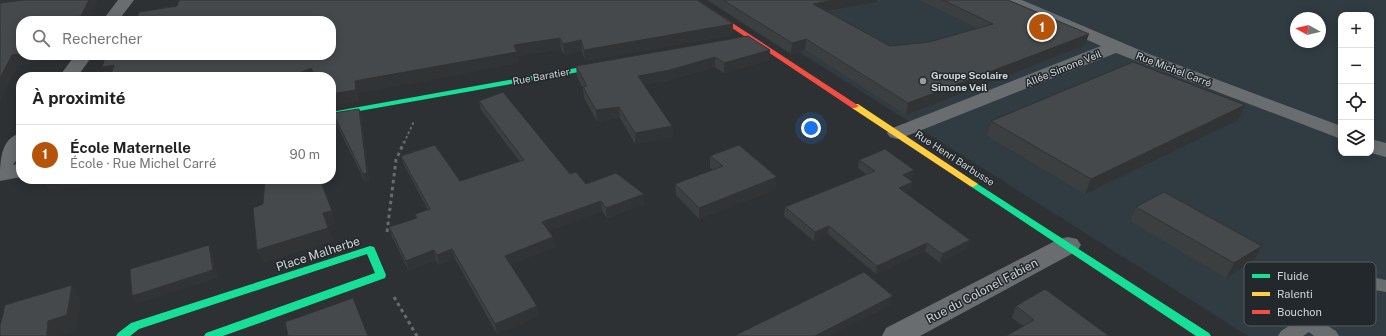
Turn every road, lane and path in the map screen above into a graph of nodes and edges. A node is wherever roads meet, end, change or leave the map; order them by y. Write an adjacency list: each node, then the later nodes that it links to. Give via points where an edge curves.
1 (126, 0): 4 (street)
2 (693, 0): 5 (street, Rue Henri Barbusse)
3 (1009, 0): 7 (street, Rue Michel Carré)
4 (114, 16)
5 (751, 38): 6 (street); 14 (street, Rue Henri Barbusse)
6 (739, 40)
7 (1117, 46): 13 (street, Rue Michel Carré); 14 (street, Allée Simone Veil)
8 (80, 60): 10 (street)
9 (610, 64): 11 (street, Rue Baratier)
10 (72, 72)
11 (426, 97): 12 (street, Rue Baratier); 22 (path, via 396,160)
12 (336, 113)
13 (1338, 132)
14 (897, 133): 21 (street, Rue Henri Barbusse)
15 (16, 146): 18 (street)
16 (1374, 146): 17 (street)
17 (1386, 151)
18 (0, 167)
19 (16, 171): 20 (street)
20 (0, 174)
21 (1068, 245): 30 (street, Rue du Colonel Fabien); 31 (street, Rue Henri Barbusse)
22 (381, 275): 27 (street, Place Malherbe, via 370,249 135,326); 28 (street); 29 (path)
23 (1376, 284): 24 (lane)
24 (1386, 286)
25 (1304, 326): 32 (lane)
26 (1314, 326): 33 (lane)
27 (122, 336)
28 (210, 336)
29 (417, 336)
30 (896, 336)
31 (1205, 336)
32 (1288, 336)
33 (1330, 336)

